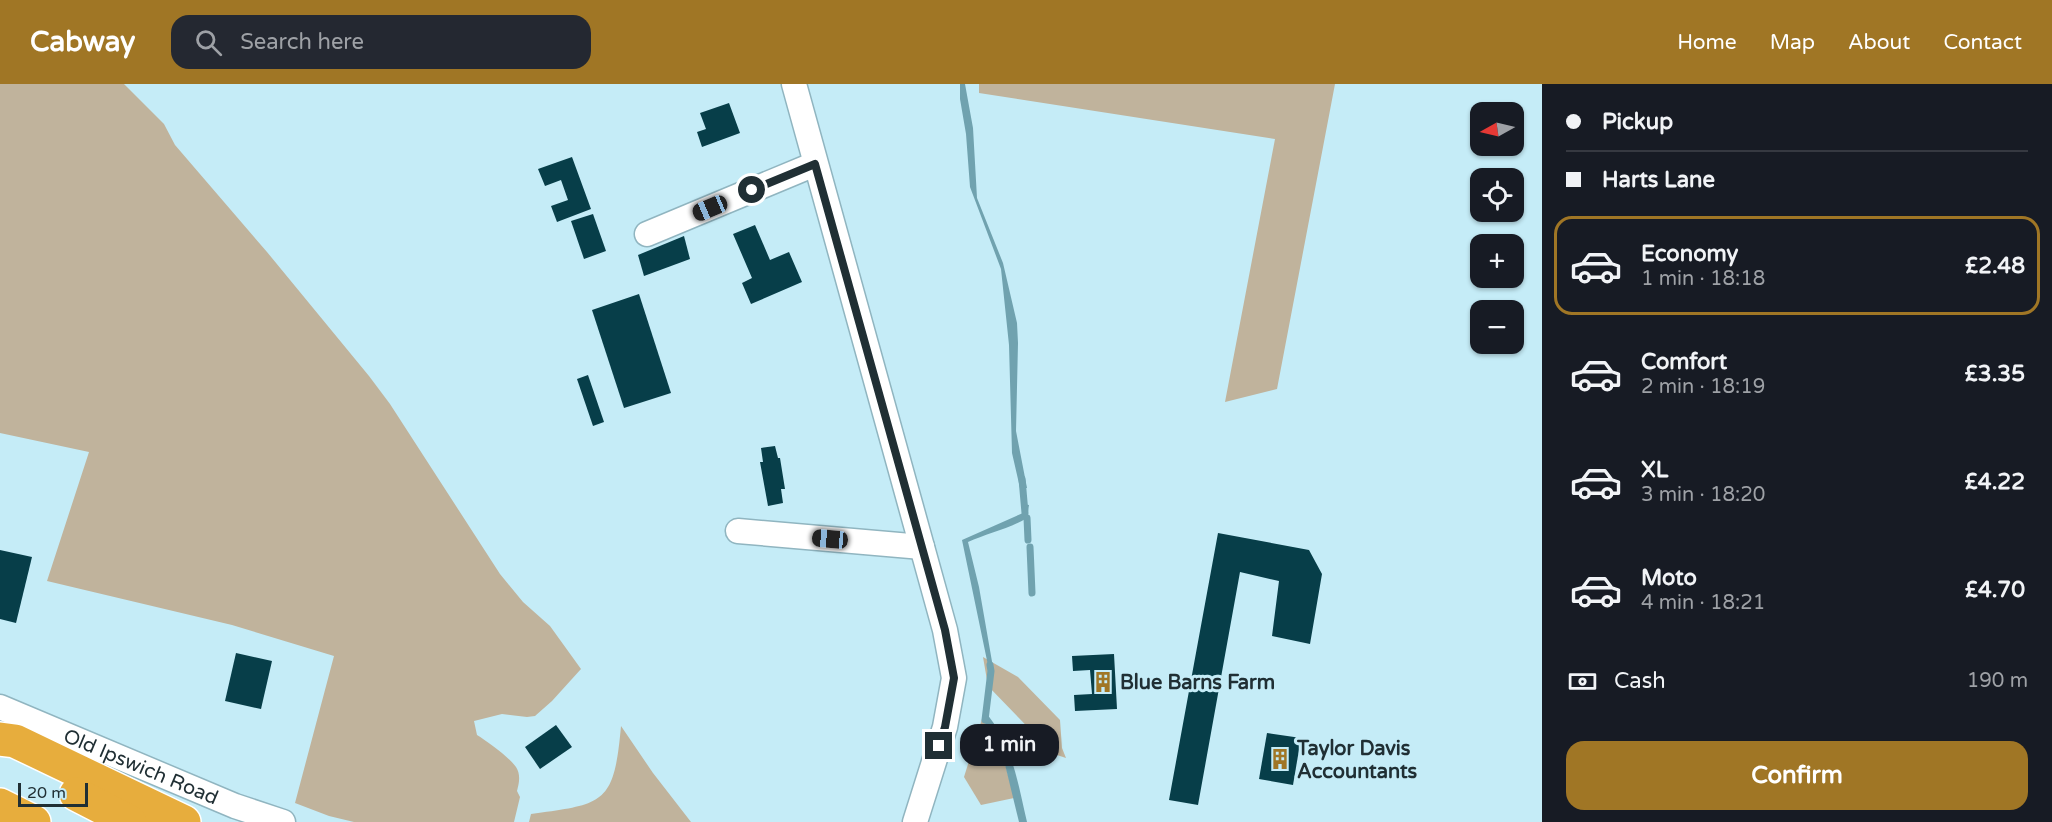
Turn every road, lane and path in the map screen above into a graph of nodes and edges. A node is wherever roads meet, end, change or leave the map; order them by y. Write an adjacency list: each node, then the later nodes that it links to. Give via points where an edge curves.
1 (794, 84): 2 (street)
2 (815, 164): 3 (street); 5 (street)
3 (647, 234)
4 (738, 531): 5 (street)
5 (922, 546): 14 (street, via 954,678 945,727)
6 (0, 708): 13 (street, Old Ipswich Road, via 235,806)
7 (0, 739): 12 (highway, via 15,741)
8 (0, 755): 11 (highway)
9 (0, 805): 10 (highway)
10 (34, 822)
11 (130, 822)
12 (184, 822)
13 (284, 822)
14 (915, 822)

